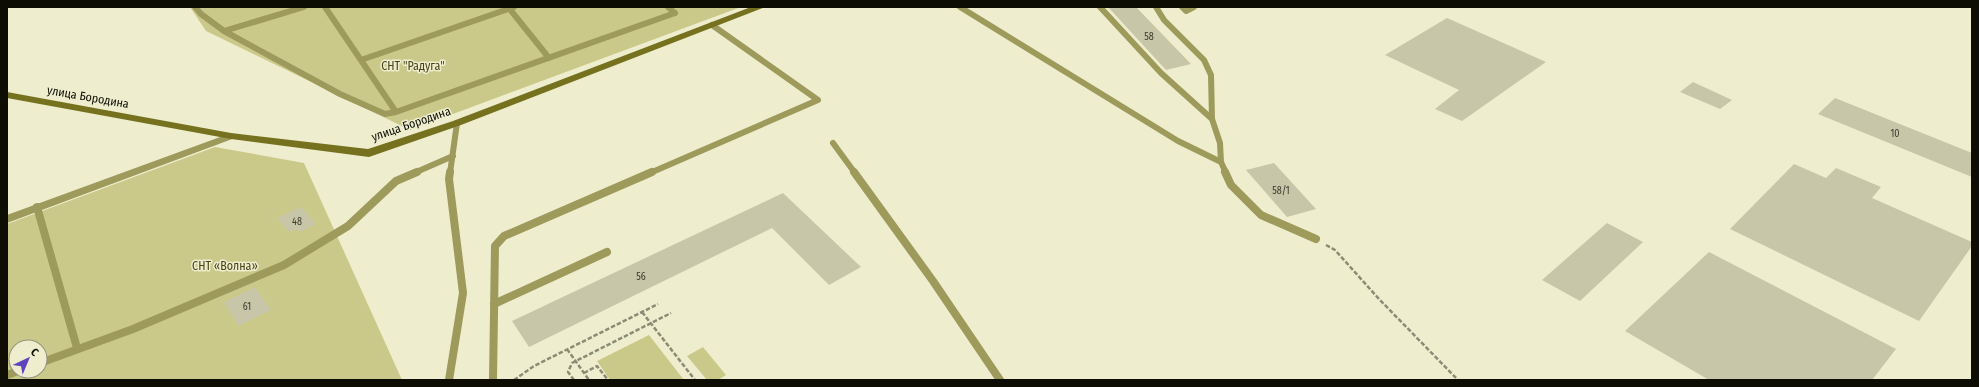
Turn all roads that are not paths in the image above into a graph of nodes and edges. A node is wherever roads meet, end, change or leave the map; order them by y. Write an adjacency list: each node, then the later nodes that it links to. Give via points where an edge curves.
1 (195, 7): 13 (lane)
2 (304, 7): 13 (lane)
3 (325, 7): 15 (lane)
4 (668, 7): 14 (lane, via 675,13)
5 (760, 7): 12 (main road, улица Бородина)
6 (960, 7): 23 (lane, via 1178,141)
7 (1100, 7): 18 (lane, via 1161,73)
8 (1156, 7): 18 (lane, via 1164,20 1204,60 1212,75)
9 (1182, 7): 10 (lane, via 1186,11)
10 (1194, 7)
11 (510, 8): 14 (lane); 15 (lane)
12 (712, 25): 19 (main road, улица Бородина); 28 (lane, via 818,100 504,236 495,246)
13 (224, 31): 17 (lane, via 340,94 384,114)
14 (549, 58): 17 (lane)
15 (361, 60): 17 (lane)
16 (7, 95): 20 (main road, улица Бородина)
17 (396, 112)
18 (1212, 119): 23 (lane, via 1220,143)
19 (456, 123): 20 (main road, улица Бородина, via 369,153); 22 (lane)
20 (231, 136): 24 (street)
21 (832, 143): 33 (lane, via 933,281)
22 (453, 156): 29 (lane, via 396,181 348,226 284,265 133,329); 31 (lane, via 449,179 463,293)
23 (1221, 162): 26 (lane, via 1231,185 1261,215)
24 (36, 207): 25 (street); 29 (lane)
25 (7, 218)
26 (1316, 239)
27 (606, 252): 28 (lane)
28 (494, 304): 32 (lane)
29 (77, 348): 30 (lane)
30 (48, 360)
31 (449, 380)
32 (493, 380)
33 (1000, 380)

